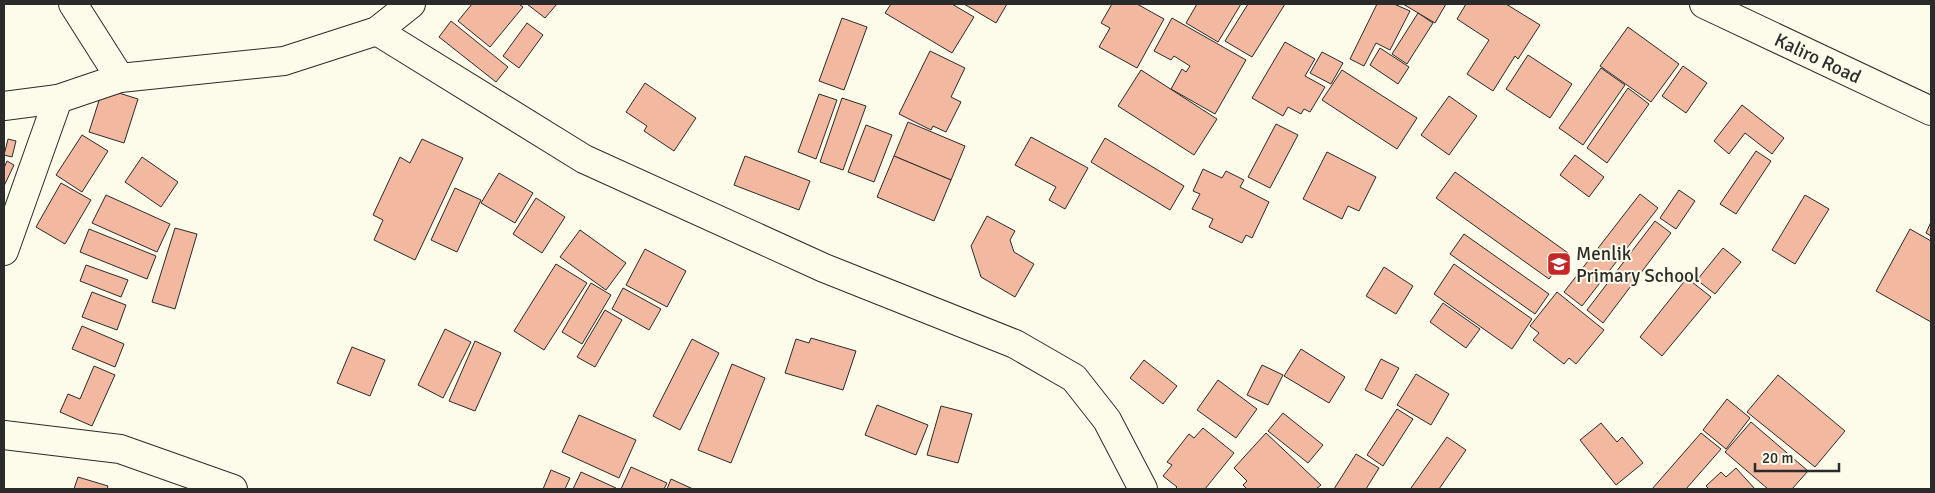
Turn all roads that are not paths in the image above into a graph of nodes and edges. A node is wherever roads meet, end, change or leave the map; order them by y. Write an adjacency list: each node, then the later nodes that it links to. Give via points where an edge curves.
1 (73, 4): 5 (street)
2 (411, 4): 4 (street)
3 (1704, 4): 8 (street, Kaliro Road)
4 (377, 31): 5 (street, via 284,61); 12 (street, via 584,158 824,268 1015,344 1074,378 1107,420)
5 (120, 78): 6 (street)
6 (58, 99): 7 (street); 9 (street)
7 (4, 106)
8 (1931, 111)
9 (4, 250)
10 (4, 435): 11 (street, via 120,449)
11 (233, 489)
12 (1142, 489)

